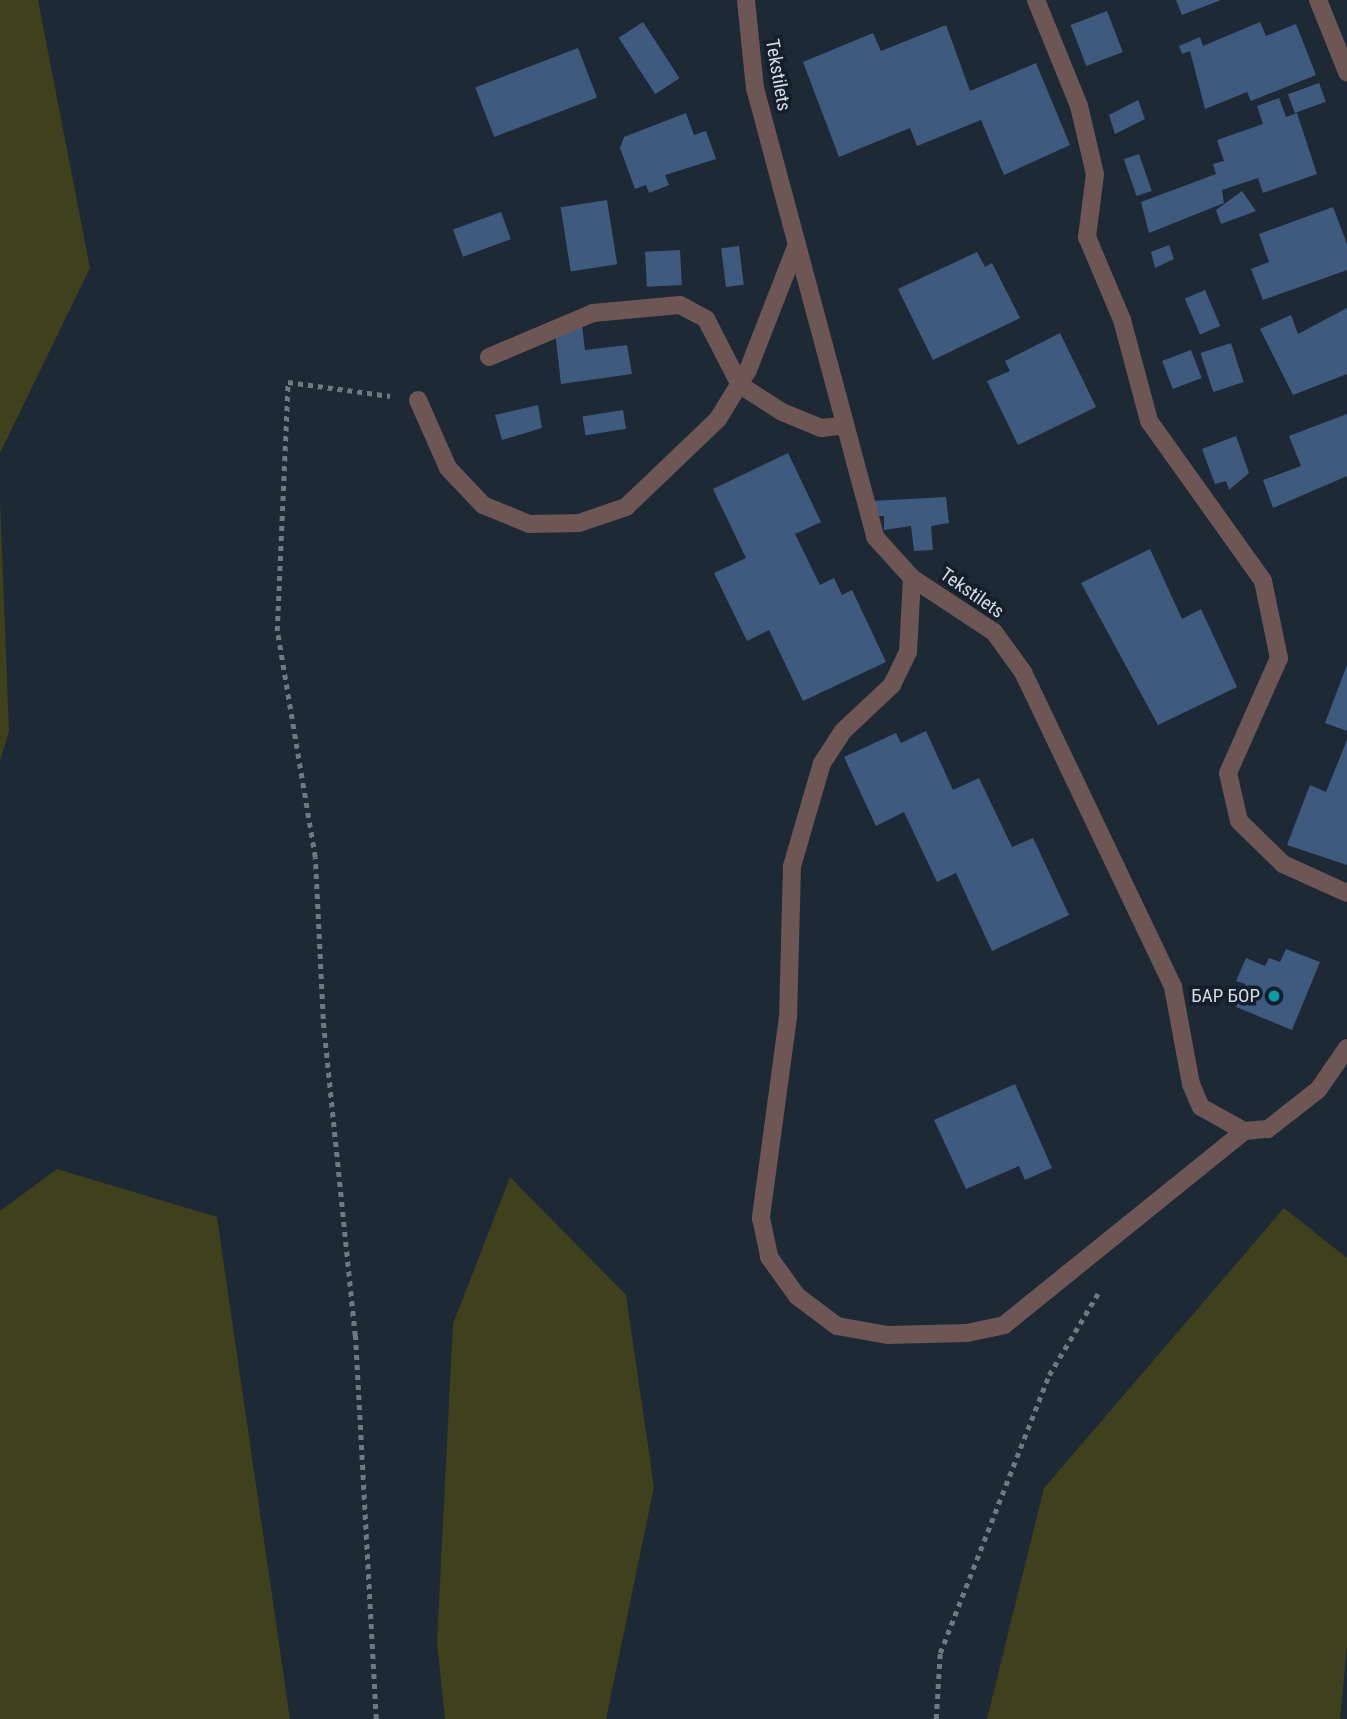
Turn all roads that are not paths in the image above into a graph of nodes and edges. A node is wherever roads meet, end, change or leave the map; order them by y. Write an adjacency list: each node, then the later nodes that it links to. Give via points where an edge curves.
1 (746, 0): 5 (street, Tekstilets, via 755,88)
2 (1036, 0): 11 (street, via 1079,106 1095,174 1087,237 1122,320 1149,421 1263,581 1279,658 1228,773 1239,821 1283,864)
3 (1318, 0): 4 (street)
4 (1347, 72)
5 (797, 244): 7 (street); 9 (street, Tekstilets)
6 (489, 357): 7 (street, via 593,313 680,305 706,319)
7 (740, 385): 8 (street, via 672,469 626,507 579,523 528,524 483,505 448,468); 9 (street, via 821,428)
8 (418, 400)
9 (841, 426): 10 (street, Tekstilets, via 875,537)
10 (912, 579): 13 (street, Tekstilets, via 994,632 1023,671 1173,987 1191,1084 1201,1107); 13 (street, via 908,652 892,685 843,730 822,763 792,866 788,1017 761,1218 769,1256 797,1296 837,1326 888,1335 967,1333 1004,1325)
11 (1347, 893)
12 (1347, 1048): 13 (street, via 1318,1090 1268,1129)
13 (1244, 1131)

